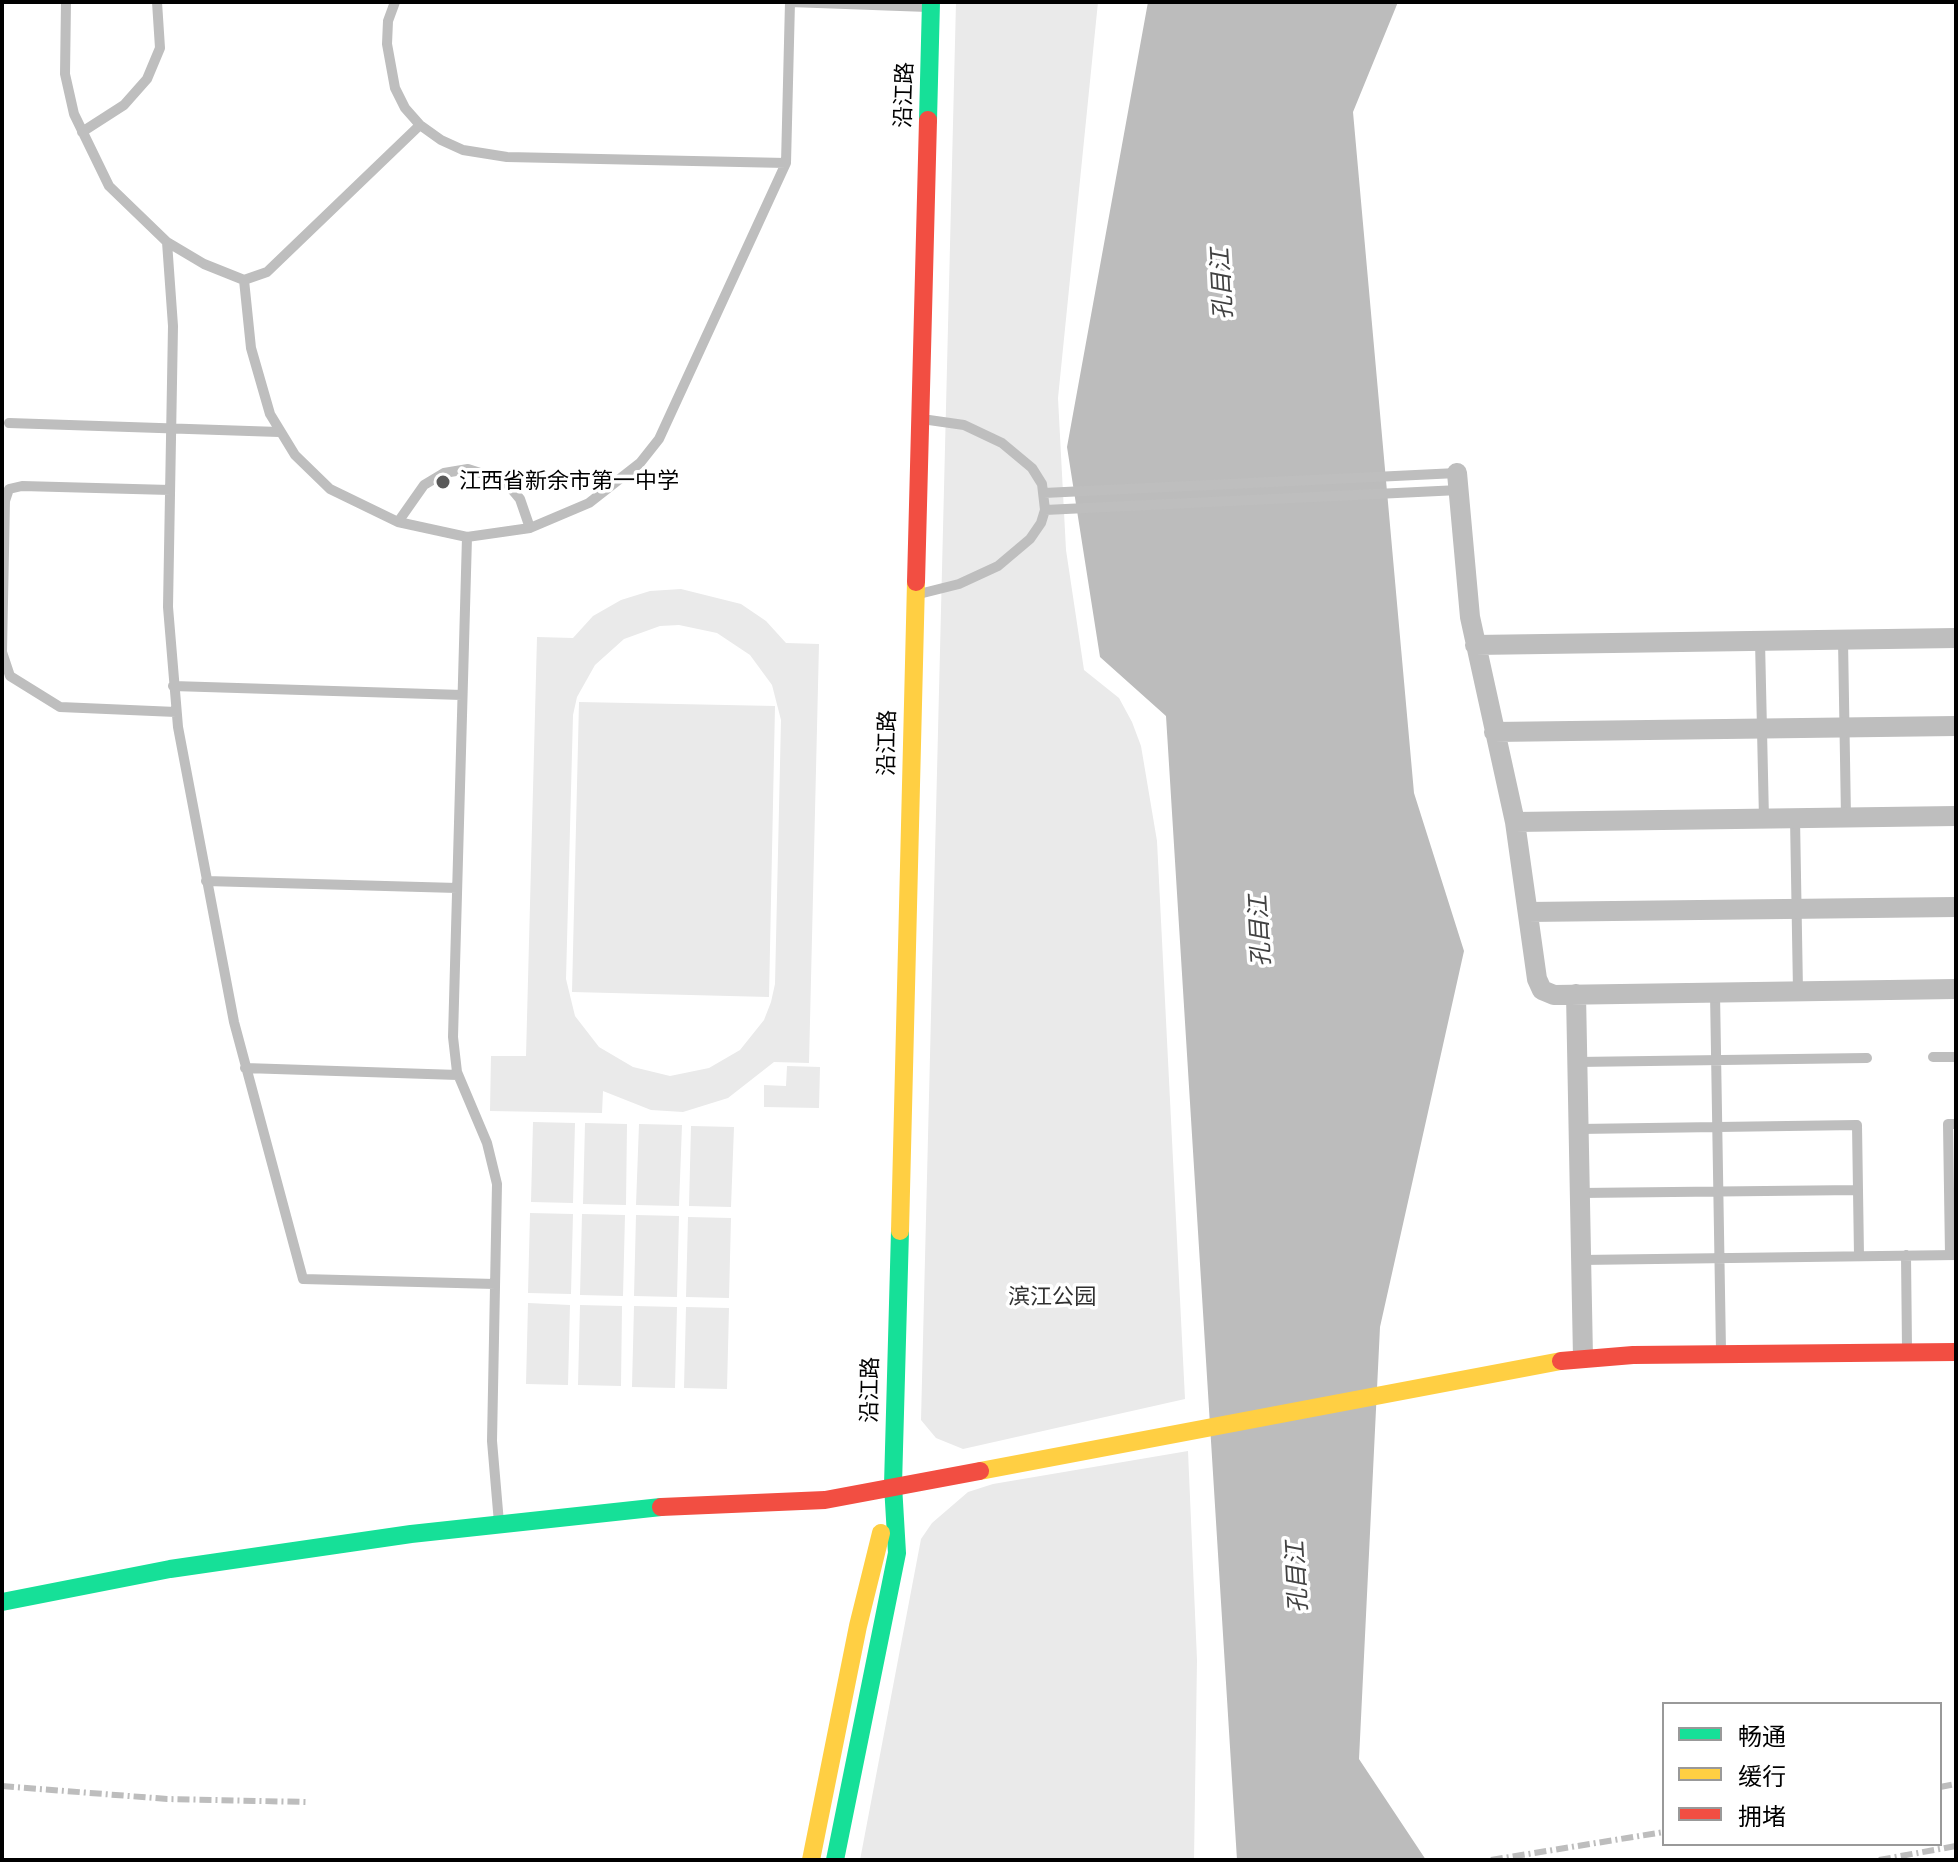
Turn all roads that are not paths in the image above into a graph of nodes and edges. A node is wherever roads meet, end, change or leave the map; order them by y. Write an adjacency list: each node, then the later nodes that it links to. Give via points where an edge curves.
1 (66, 2): 7 (lane, via 65,74)
2 (157, 2): 7 (lane, via 160,48 147,79 124,105)
3 (395, 2): 6 (lane, via 388,21 389,66 405,108)
4 (790, 2): 5 (lane); 8 (lane)
5 (931, 4): 11 (street, 沿江路)
6 (420, 125): 8 (lane, via 441,140 486,156); 10 (lane, via 267,272)
7 (82, 132): 9 (lane, via 109,186)
8 (786, 163): 20 (lane, via 659,439 617,485)
9 (167, 242): 10 (lane); 13 (lane, via 173,326)
10 (244, 280): 14 (lane, via 255,370)
11 (920, 419): 17 (lane, via 964,425 1002,443 1032,468); 22 (street, 沿江路)
12 (9, 423): 13 (lane)
13 (171, 428): 14 (lane); 16 (lane)
14 (279, 432): 19 (lane, via 330,489)
15 (1458, 482): 17 (lane, via 1419,475); 18 (lane, via 1420,492); 26 (street)
16 (170, 490): 27 (lane); 29 (lane, via 9,489 2,652 10,676 60,707)
17 (1044, 493): 18 (lane)
18 (1045, 510): 22 (lane, via 1030,539 998,566 959,584)
19 (398, 522): 20 (lane, via 424,485 444,473 468,469 505,481 520,499); 21 (lane)
20 (530, 528): 21 (lane)
21 (467, 537): 28 (lane)
22 (916, 594): 72 (street, 沿江路)
23 (1956, 638): 24 (street)
24 (1843, 640): 25 (street); 32 (lane)
25 (1760, 641): 26 (street); 31 (lane)
26 (1475, 645): 33 (street)
27 (173, 686): 28 (lane); 29 (lane)
28 (462, 695): 40 (lane)
29 (176, 712): 39 (lane)
30 (1956, 726): 32 (street)
31 (1762, 728): 32 (street); 33 (street); 37 (lane)
32 (1845, 728): 36 (lane)
33 (1494, 732): 38 (street)
34 (1956, 816): 36 (street)
35 (1795, 818): 36 (street); 37 (street); 42 (lane)
36 (1846, 818)
37 (1764, 819): 38 (street)
38 (1515, 822): 43 (street)
39 (206, 881): 40 (lane); 53 (lane)
40 (457, 888): 54 (lane, via 453,1037)
41 (1956, 907): 42 (street)
42 (1797, 909): 43 (street); 45 (lane)
43 (1528, 912): 47 (street, via 1542,990)
44 (1956, 989): 45 (street)
45 (1798, 991): 46 (street)
46 (1715, 993): 47 (street); 51 (lane)
47 (1576, 994): 52 (street)
48 (1933, 1057): 49 (lane)
49 (1956, 1057)
50 (1867, 1058): 51 (lane)
51 (1716, 1060): 52 (lane); 56 (lane)
52 (1577, 1062): 57 (street)
53 (245, 1068): 54 (lane); 67 (lane, via 303,1279)
54 (458, 1075): 67 (lane, via 495,1170)
55 (1956, 1124): 58 (lane, via 1948,1124)
56 (1718, 1127): 57 (lane); 59 (lane, via 1857,1125); 60 (lane)
57 (1579, 1129): 61 (street)
58 (1953, 1189): 63 (lane)
59 (1858, 1190): 60 (lane); 64 (lane)
60 (1719, 1192): 61 (lane); 65 (lane)
61 (1580, 1193): 66 (street)
62 (1906, 1255): 63 (lane); 64 (lane); 69 (lane)
63 (1953, 1255)
64 (1859, 1256): 65 (lane)
65 (1720, 1258): 66 (lane); 70 (lane)
66 (1581, 1260): 71 (street)
67 (495, 1284): 73 (lane, via 492,1441)
68 (1956, 1352): 69 (street)
69 (1907, 1353): 70 (street)
70 (1722, 1355): 71 (street)
71 (1583, 1358): 72 (street)
72 (893, 1485): 73 (street, via 800,1503 694,1503); 75 (street, 沿江路, via 858,1626); 76 (street, 沿江路, via 897,1553)
73 (499, 1524): 74 (street, via 170,1569)
74 (2, 1602)
75 (811, 1860)
76 (835, 1860)

